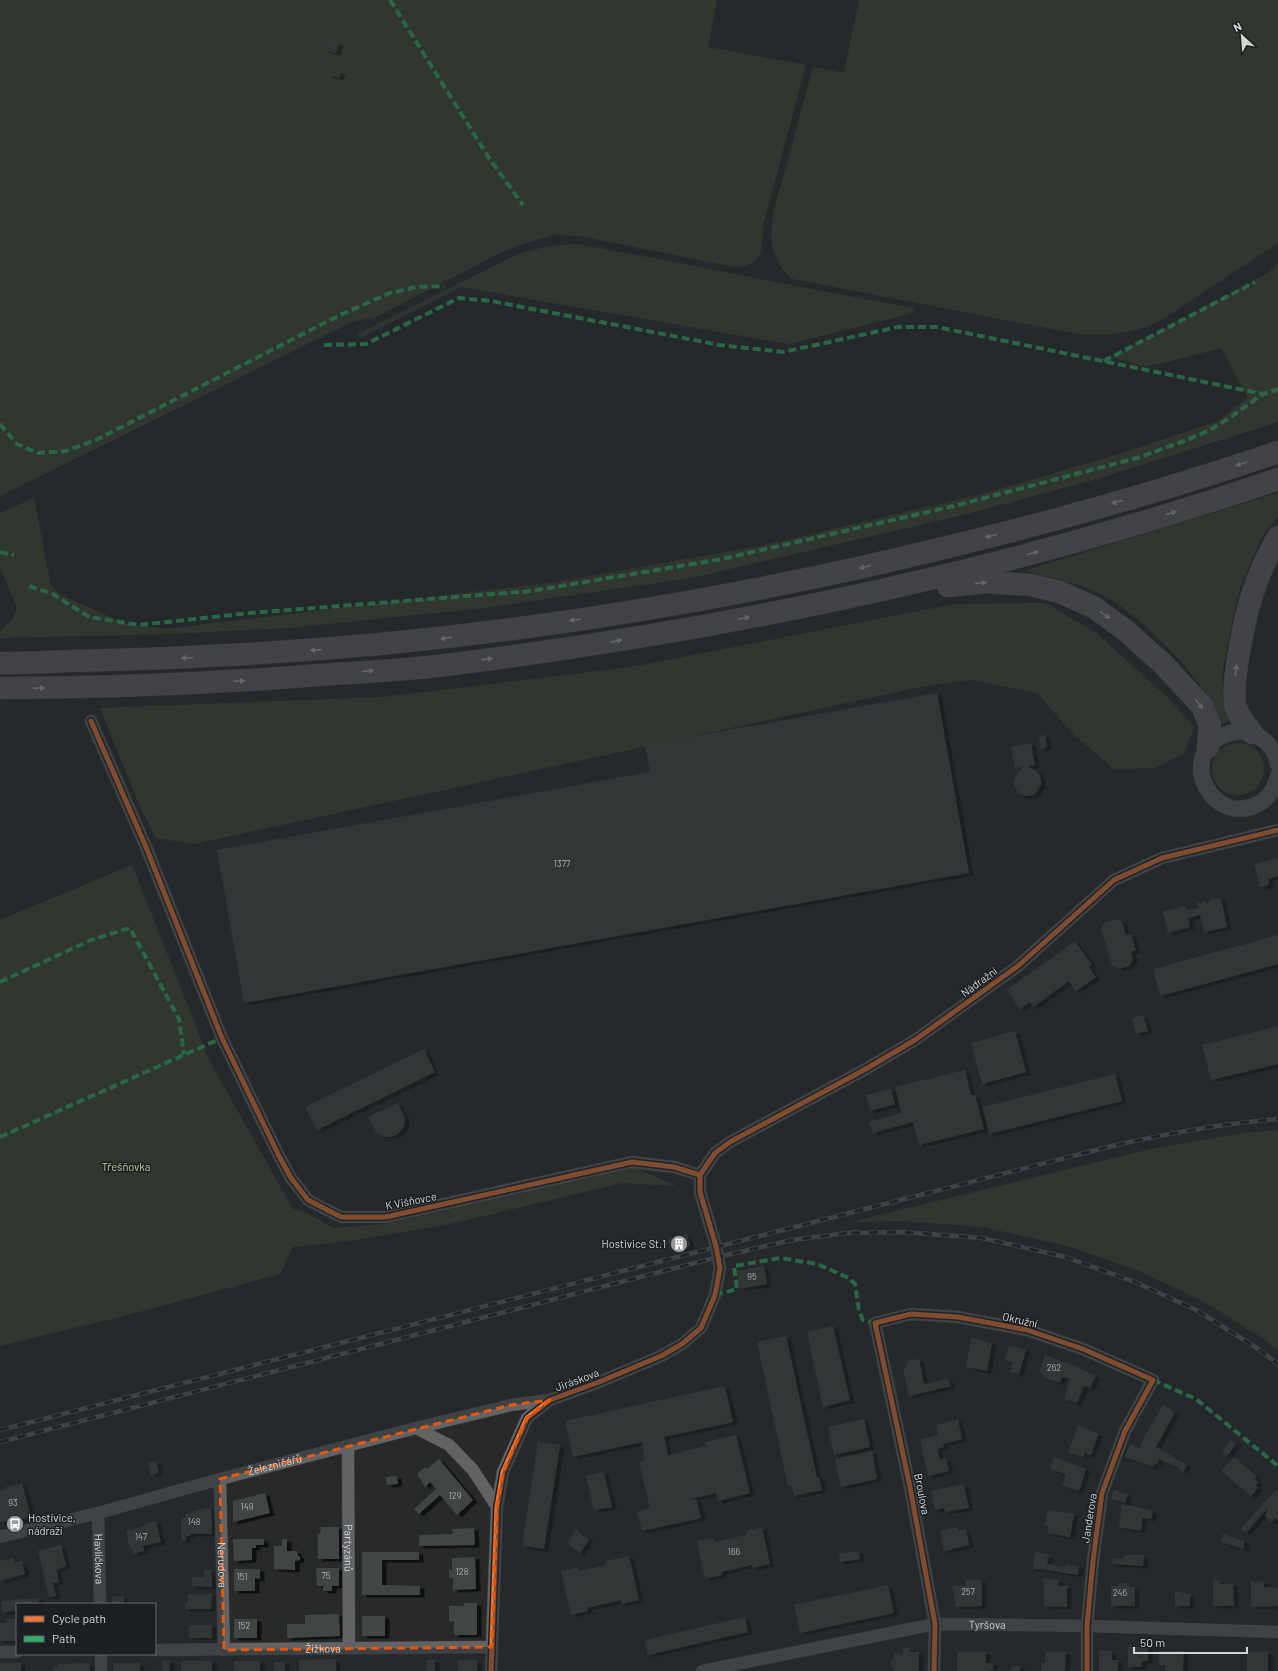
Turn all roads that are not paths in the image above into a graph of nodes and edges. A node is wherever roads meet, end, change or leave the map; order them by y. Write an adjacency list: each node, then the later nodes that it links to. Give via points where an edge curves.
1 (1278, 452): 5 (highway, one-way to 5, via 1055,520 923,553 729,595 613,615 433,640 289,652 146,660)
2 (1278, 479): 4 (highway, one-way to 2, via 1056,547)
3 (1278, 537): 8 (highway, one-way to 3, via 1235,704 1235,680 1250,597 1265,560)
4 (873, 593): 6 (highway, one-way to 4, via 141,686 435,666 616,641); 9 (highway, one-way to 9, via 988,582 1031,585 1060,592 1095,608 1125,630 1163,664 1202,706 1210,725)
5 (0, 663)
6 (0, 688)
7 (91, 721): 13 (street, K Višňovce, via 146,847 222,1038 278,1156 308,1200 341,1217 386,1217 632,1162 674,1167)
8 (1252, 733): 9 (street, via 1228,733); 10 (street, via 1271,746)
9 (1208, 747): 11 (street, via 1201,768 1203,782 1211,796 1230,808 1242,809 1264,800 1272,791)
10 (1278, 759)
11 (1278, 776)
12 (1278, 830): 13 (street, Nádražní, via 1162,858 1114,880 1018,966 915,1040 730,1142 716,1153)
13 (700, 1175): 16 (street, Jiráskova, via 700,1192 720,1268 716,1295 701,1328 682,1344 661,1356)
14 (875, 1323): 15 (street, Okružní, via 911,1314 958,1317 1027,1330 1083,1349); 24 (street, Broulova, via 910,1487)
15 (1153, 1380): 25 (street, Janderova, via 1125,1432 1102,1493)
16 (550, 1400): 17 (street, Železničářů, via 511,1405); 20 (street, Jiráskova, via 527,1418 503,1472)
17 (416, 1428): 18 (street, Železničářů); 20 (street, via 449,1445 474,1470)
18 (348, 1447): 19 (street, Železničářů); 28 (street, Partyzánů)
19 (220, 1479): 21 (street, Železničářů); 30 (street, Nerudova)
20 (498, 1507): 27 (street, Jiráskova)
21 (98, 1513): 22 (street, Železničářů); 23 (street, Havlíčkova)
22 (0, 1537)
23 (100, 1603)
24 (935, 1624): 25 (street, Tyršova); 34 (street, Tyršova); 38 (street, Broulova)
25 (1087, 1626): 26 (street, Tyršova); 39 (street, Janderova)
26 (1278, 1632)
27 (492, 1646): 28 (street, Žižkova); 36 (street, Jiráskova)
28 (349, 1648): 30 (street, Žižkova)
29 (156, 1650): 30 (street, Žižkova)
30 (224, 1650)
31 (0, 1652): 32 (street)
32 (16, 1652)
33 (101, 1655): 35 (street)
34 (715, 1670): 37 (street, Tyršova)
35 (101, 1671)
36 (491, 1671)
37 (702, 1671)
38 (934, 1671)
39 (1087, 1671)

